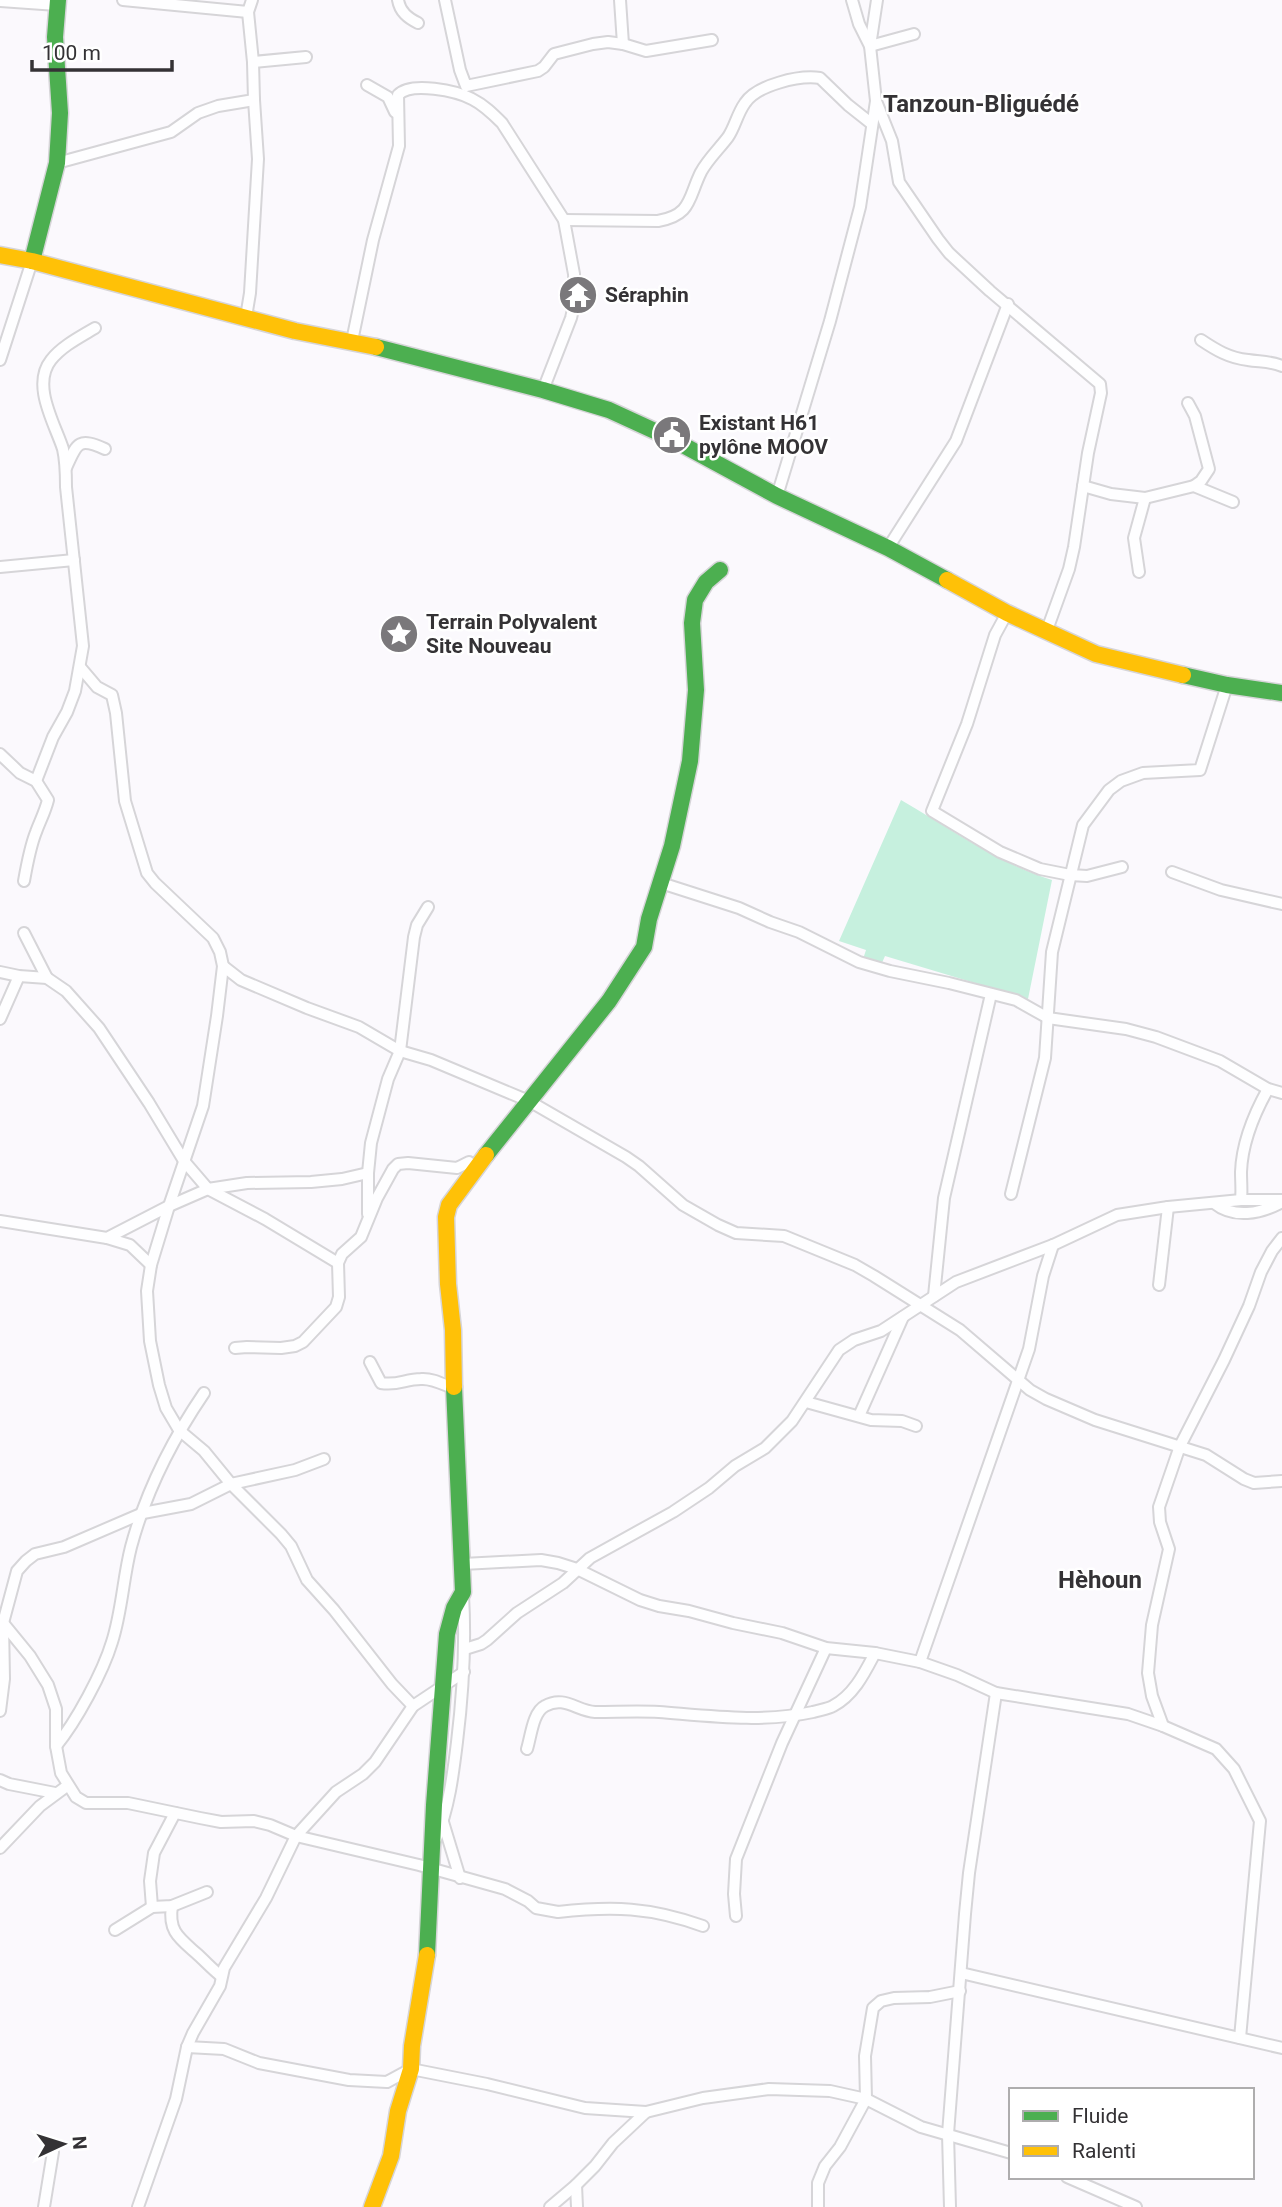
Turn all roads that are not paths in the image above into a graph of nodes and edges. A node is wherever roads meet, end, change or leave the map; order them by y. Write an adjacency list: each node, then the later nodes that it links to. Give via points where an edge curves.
1 (123, 0): 10 (street)
2 (253, 0): 10 (street)
3 (398, 0): 11 (street, via 404,14)
4 (445, 0): 19 (street)
5 (620, 0): 14 (street)
6 (852, 0): 15 (street)
7 (877, 0): 15 (street)
8 (0, 1): 9 (street)
9 (57, 2): 24 (street)
10 (248, 12): 17 (street)
11 (418, 23)
12 (914, 34): 15 (street)
13 (712, 40): 14 (street, via 646,51)
14 (623, 44): 19 (street, via 608,42 559,52 538,71)
15 (870, 46): 22 (street)
16 (306, 57): 17 (street)
17 (253, 62): 21 (street)
18 (366, 85): 20 (street)
19 (467, 91): 20 (street, via 416,87); 25 (street, via 502,123)
20 (392, 97): 32 (street, via 400,132 397,158 373,240)
21 (254, 100): 24 (street, via 198,113 171,132); 29 (street, via 258,159)
22 (876, 101): 23 (street); 28 (street, via 887,124 895,170 905,193 949,253)
23 (872, 124): 25 (street, via 820,78 786,81 745,103 732,131 702,170 680,215 659,221); 42 (street, via 854,231)
24 (57, 163): 27 (street)
25 (564, 220): 36 (street, via 575,274 575,301)
26 (0, 255): 27 (street)
27 (32, 261): 29 (street); 33 (street)
28 (1008, 304): 40 (street, via 1100,384); 45 (street, via 956,441)
29 (246, 317): 32 (street)
30 (95, 328): 39 (street, via 71,342 45,372 46,397)
31 (1201, 340): 35 (street, via 1225,355)
32 (352, 341): 36 (street)
33 (3, 342): 34 (street)
34 (0, 360)
35 (1282, 366)
36 (543, 390): 42 (street, via 609,410)
37 (1188, 403): 41 (street, via 1209,469)
38 (105, 449): 39 (street, via 80,443)
39 (66, 468): 46 (street)
40 (1083, 486): 43 (street); 51 (street, via 1072,558)
41 (1194, 486): 43 (street); 44 (street)
42 (777, 496): 45 (street)
43 (1145, 498): 49 (street, via 1134,538)
44 (1233, 502)
45 (888, 548): 50 (street)
46 (74, 560): 47 (street); 52 (street, via 83,646)
47 (0, 567)
48 (720, 570): 61 (street, via 695,600 696,690 690,761)
49 (1139, 572)
50 (1007, 613): 51 (street); 59 (street, via 932,811 1000,852 1040,869)
51 (1046, 630): 53 (street, via 1096,654)
52 (80, 667): 56 (street, via 67,712); 65 (street, via 97,687 113,695 125,801 147,873 213,938)
53 (1227, 685): 54 (street); 59 (street, via 1200,770 1143,773 1121,780 1083,825)
54 (1282, 693)
55 (0, 754): 56 (street)
56 (36, 781): 60 (street, via 48,800 30,848)
57 (1122, 867): 59 (street)
58 (1172, 872): 62 (street, via 1221,890)
59 (1070, 875): 70 (street, via 1052,952)
60 (24, 881)
61 (661, 883): 69 (street, via 739,908 859,962); 75 (street, via 638,957)
62 (1282, 904)
63 (428, 907): 72 (street, via 414,937)
64 (24, 933): 68 (street)
65 (223, 966): 72 (street, via 241,980 359,1027); 76 (street, via 203,1106)
66 (0, 972): 67 (street)
67 (19, 976): 68 (street); 71 (street)
68 (47, 978): 76 (street, via 66,991 99,1028)
69 (990, 994): 70 (street, via 1016,1000); 94 (street, via 944,1198)
70 (1048, 1018): 73 (street, via 1156,1037 1220,1061); 80 (street, via 1045,1059)
71 (0, 1019)
72 (400, 1051): 75 (street); 78 (street, via 376,1121)
73 (1268, 1089): 74 (street); 81 (street, via 1248,1137)
74 (1282, 1093)
75 (529, 1101): 95 (street, via 639,1166 677,1200 718,1225 736,1233 784,1236 855,1265); 100 (street, via 449,1205 448,1284)
76 (184, 1161): 79 (street); 84 (street)
77 (469, 1162): 86 (street, via 462,1168 398,1164)
78 (368, 1173): 79 (street); 86 (street)
79 (208, 1189): 84 (street); 91 (street)
80 (1011, 1194)
81 (1241, 1200): 82 (street); 83 (street)
82 (1282, 1201): 83 (street, via 1268,1209 1237,1214)
83 (1214, 1203): 85 (street)
84 (169, 1206): 88 (street); 92 (street)
85 (1168, 1207): 90 (street, via 1117,1215); 93 (street)
86 (368, 1220): 91 (street, via 361,1237)
87 (0, 1221): 88 (street)
88 (107, 1238): 92 (street, via 130,1245)
89 (1282, 1238): 106 (street, via 1261,1272 1224,1360)
90 (1053, 1245): 94 (street, via 956,1282); 99 (street)
91 (338, 1263): 97 (street, via 337,1307 303,1342 281,1348)
92 (151, 1265): 105 (street, via 147,1291 150,1341 166,1408)
93 (1159, 1285)
94 (934, 1296): 95 (street)
95 (919, 1305): 96 (street); 99 (street, via 960,1330)
96 (903, 1317): 102 (street, via 839,1350); 103 (street)
97 (235, 1349)
98 (370, 1362): 100 (street, via 381,1383 428,1379)
99 (1019, 1380): 106 (street, via 1046,1399 1095,1420); 118 (street)
100 (455, 1389): 111 (street)
101 (204, 1393): 105 (street)
102 (806, 1402): 103 (street); 112 (street, via 765,1448 673,1512)
103 (859, 1416): 104 (street)
104 (916, 1426)
105 (179, 1430): 109 (street); 110 (street)
106 (1180, 1446): 108 (street, via 1206,1455 1254,1483); 125 (street, via 1159,1507 1169,1549 1157,1598 1148,1673)
107 (324, 1459): 109 (street)
108 (1282, 1481)
109 (231, 1484): 110 (street, via 191,1504); 122 (street, via 291,1546 307,1580)
110 (143, 1513): 114 (street, via 26,1561 17,1571); 126 (street, via 131,1546 112,1644 79,1712)
111 (463, 1564): 112 (street, via 541,1560); 113 (street)
112 (577, 1569): 115 (street, via 640,1600 782,1633); 116 (street, via 487,1640)
113 (463, 1592): 116 (street); 120 (street, via 449,1624)
114 (3, 1623): 123 (street); 126 (street, via 48,1685 56,1709)
115 (826, 1648): 117 (street); 124 (street)
116 (465, 1649): 119 (street)
117 (875, 1653): 118 (street); 124 (street, via 848,1695 832,1707)
118 (920, 1662): 121 (street)
119 (464, 1672): 120 (street); 132 (street)
120 (444, 1686): 122 (street); 134 (street)
121 (996, 1693): 125 (street, via 1128,1714); 144 (street, via 969,1873)
122 (413, 1706): 133 (street, via 374,1762 336,1792)
123 (0, 1711)
124 (795, 1716): 127 (street, via 593,1712 564,1701 552,1702 536,1716); 141 (street, via 736,1859)
125 (1163, 1726): 147 (street, via 1216,1749 1234,1769 1260,1821)
126 (56, 1746): 129 (street)
127 (527, 1749)
128 (0, 1780): 130 (street)
129 (67, 1786): 130 (street); 131 (street, via 86,1803 128,1803)
130 (55, 1793): 135 (street)
131 (175, 1813): 133 (street, via 221,1822 254,1821); 140 (street, via 154,1853)
132 (443, 1822): 134 (street); 137 (street)
133 (296, 1836): 136 (street); 145 (street)
134 (434, 1846): 136 (street)
135 (0, 1847)
136 (433, 1870): 137 (street); 150 (street, via 427,1961)
137 (460, 1878): 142 (street, via 505,1889 547,1911 626,1908 671,1914)
138 (207, 1892): 139 (street)
139 (172, 1906): 140 (street); 145 (street, via 176,1935)
140 (152, 1907): 143 (street)
141 (736, 1916)
142 (703, 1926)
143 (115, 1930)
144 (961, 1973): 146 (street); 147 (street)
145 (221, 1976): 148 (street)
146 (960, 1991): 151 (street, via 894,1998 873,2008 865,2056); 153 (street)
147 (1240, 2038): 149 (street)
148 (187, 2048): 150 (street, via 224,2049 259,2063 349,2080 387,2082); 159 (street, via 176,2099)
149 (1282, 2048)
150 (411, 2069): 152 (street, via 585,2108); 160 (street, via 391,2156)
151 (866, 2099): 152 (street, via 830,2091 769,2089); 153 (street, via 921,2127); 163 (street, via 821,2175)
152 (646, 2112): 157 (street)
153 (948, 2134): 155 (street); 164 (street)
154 (53, 2152): 158 (street)
155 (1009, 2153)
156 (1072, 2179): 165 (street)
157 (576, 2185): 161 (street); 162 (street)
158 (44, 2207)
159 (138, 2207)
160 (372, 2207)
161 (550, 2207)
162 (577, 2207)
163 (818, 2207)
164 (950, 2207)
165 (1136, 2207)

